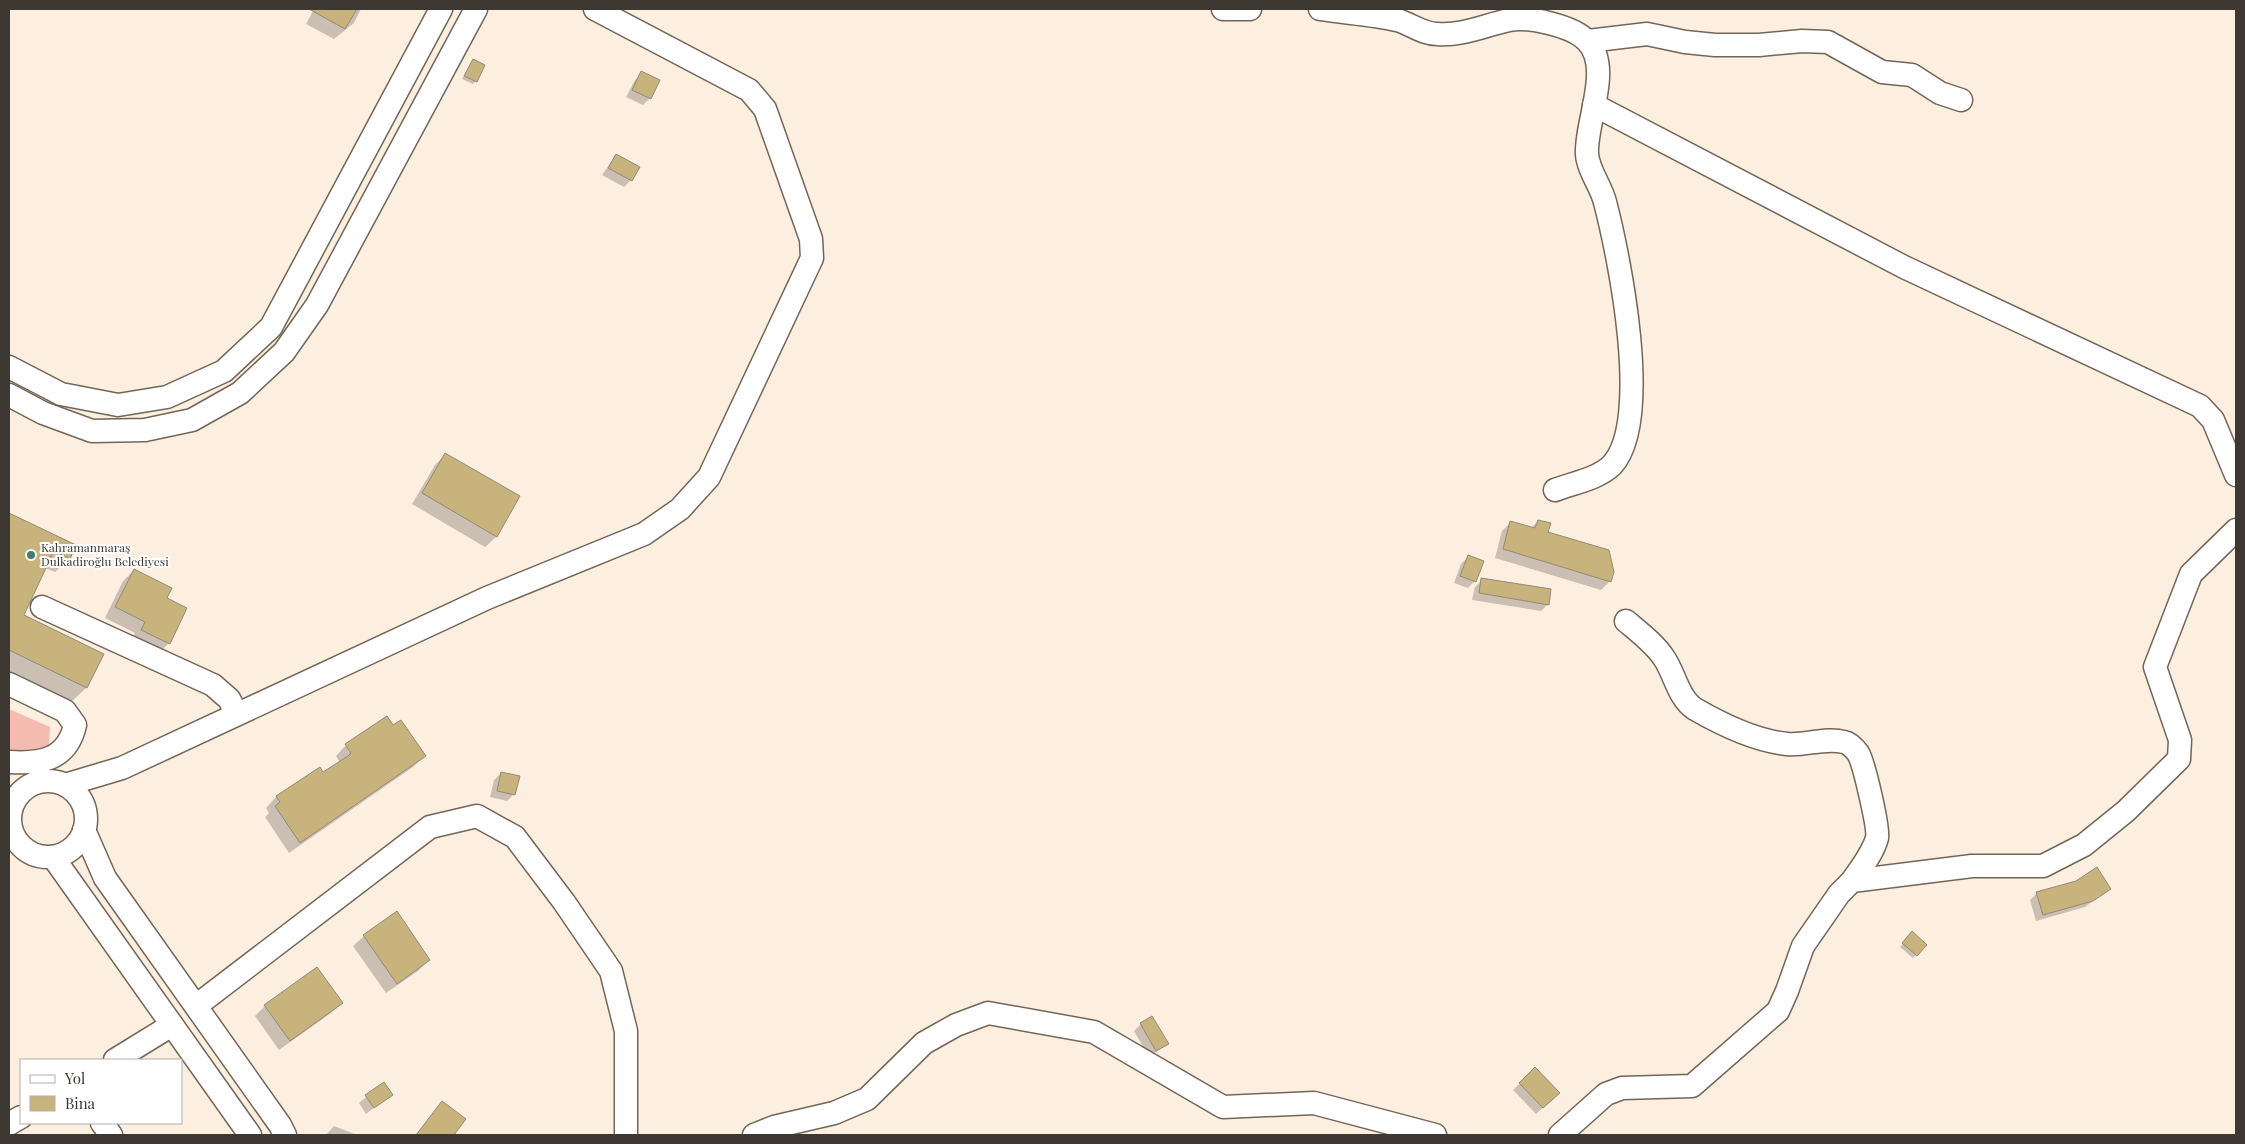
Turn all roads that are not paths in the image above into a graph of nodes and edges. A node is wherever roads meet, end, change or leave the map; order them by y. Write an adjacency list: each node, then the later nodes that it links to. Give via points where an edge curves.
1 (441, 9): 10 (street, via 272,327 224,371 167,397 118,405 60,394)
2 (476, 9): 11 (street, via 317,305 284,352 240,392 192,420 145,430 92,431)
3 (595, 9): 18 (street, via 749,90 765,109 811,239 812,258 709,477 680,509 644,534 487,598)
4 (1223, 9): 5 (street)
5 (1250, 9)
6 (1320, 9): 7 (street, via 1397,20 1437,34 1463,33 1511,20 1538,22 1565,27)
7 (1588, 41): 8 (street, via 1648,34 1715,45 1828,42 1882,72 1912,75 1940,93); 9 (street, via 1596,60 1598,79)
8 (1961, 100)
9 (1594, 104): 12 (street, via 1904,267 2200,406 2213,420); 13 (street, via 1587,155 1604,202 1626,304 1630,411 1624,442 1612,464 1600,474)
10 (9, 367)
11 (9, 396)
12 (2236, 475)
13 (1555, 490)
14 (2236, 530): 26 (street, via 2192,574 2155,667 2180,740 2179,759 2126,811 2084,845 2043,866 1972,866)
15 (42, 607): 18 (street, via 213,684 229,699)
16 (1626, 621): 26 (street, via 1663,656 1681,694 1693,708 1769,740 1788,744 1844,742 1854,748 1871,796 1877,837)
17 (9, 684): 19 (street, via 65,711 76,725 72,739 60,755 30,763)
18 (237, 714): 20 (street)
19 (9, 762)
20 (122, 768): 21 (street); 23 (street, via 94,791)
21 (65, 785): 22 (street, via 43,782 32,785); 23 (street, via 80,799)
22 (12, 800): 24 (street)
23 (85, 824): 25 (street, via 73,848); 27 (street, via 92,850 106,878)
24 (12, 835): 25 (street, via 35,855)
25 (53, 857): 28 (street)
26 (1852, 881): 39 (street, via 1839,894 1803,946 1778,1010 1692,1086 1622,1088 1606,1094)
27 (196, 1006): 35 (street); 36 (street, via 430,827 477,816 515,837 611,971 626,1031)
28 (172, 1025): 29 (street); 34 (street)
29 (117, 1059)
30 (20, 1117): 31 (street)
31 (9, 1124)
32 (103, 1124): 33 (street)
33 (111, 1135)
34 (250, 1135)
35 (285, 1135)
36 (626, 1135)
37 (754, 1135): 38 (street, via 834,1112 867,1098 924,1043 956,1025 988,1013 1094,1032 1223,1107 1314,1104)
38 (1435, 1135)
39 (1560, 1135)

